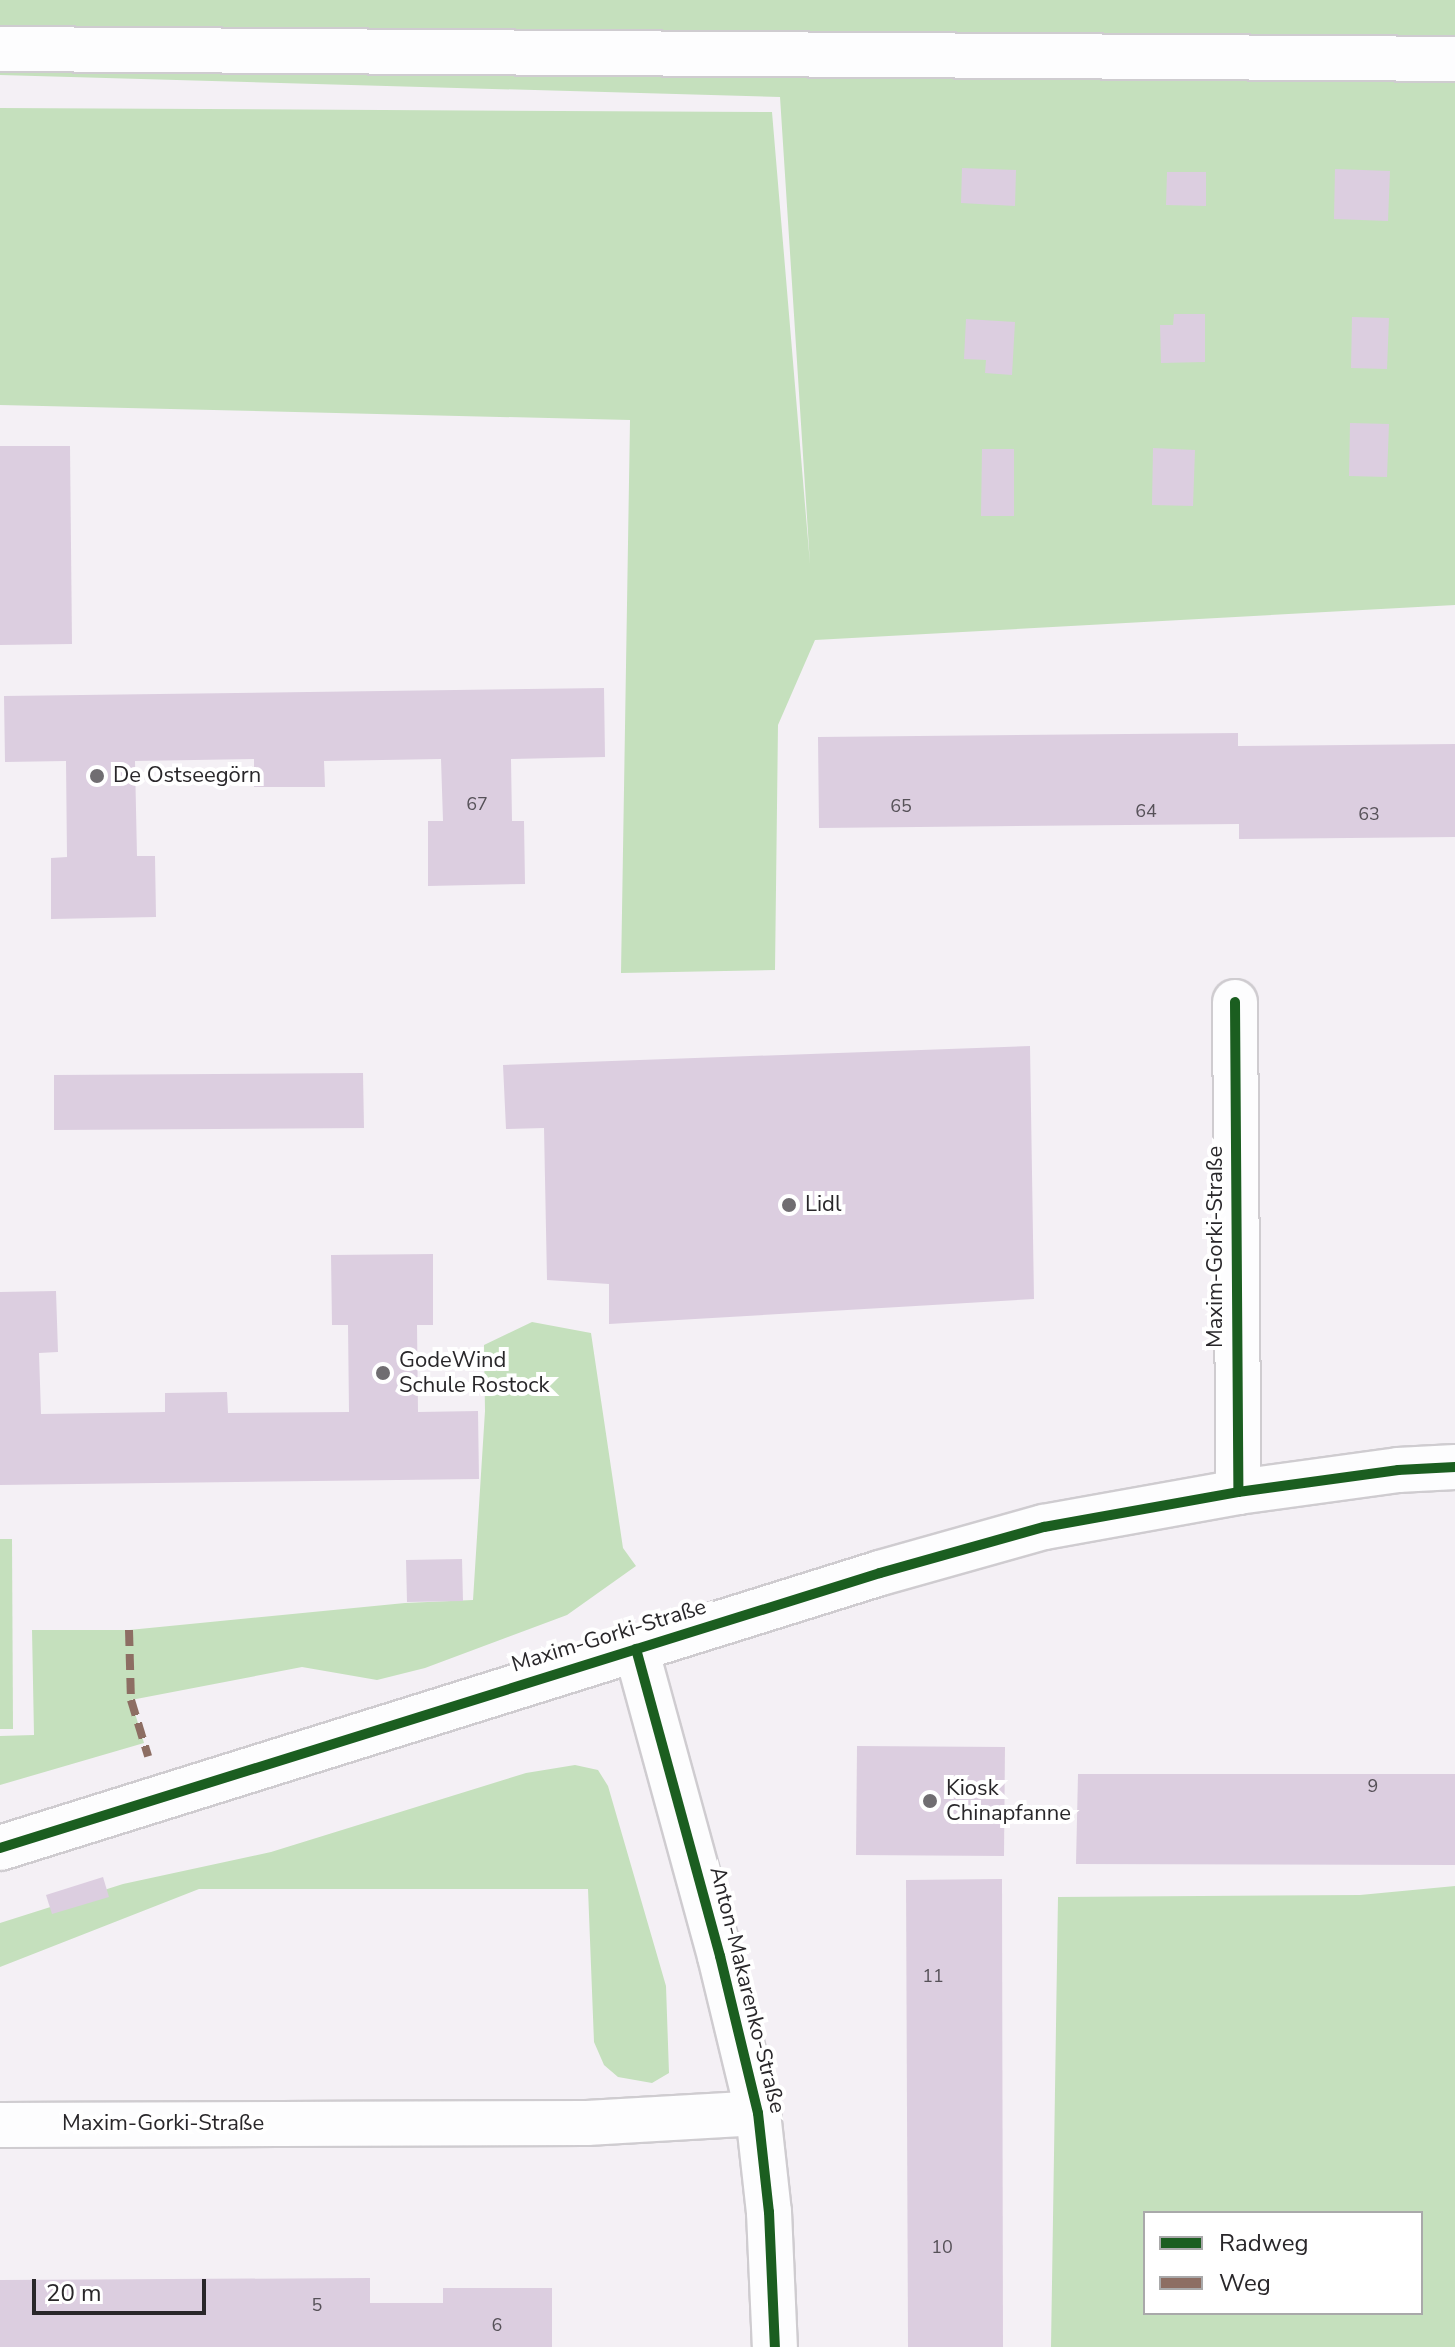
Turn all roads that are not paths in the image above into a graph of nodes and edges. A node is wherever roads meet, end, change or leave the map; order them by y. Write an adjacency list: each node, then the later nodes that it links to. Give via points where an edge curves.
1 (0, 49): 2 (street)
2 (1455, 59)
3 (1235, 1002): 5 (street, Maxim-Gorki-Straße)
4 (1455, 1467): 5 (street, Maxim-Gorki-Straße)
5 (1238, 1492): 6 (street, Maxim-Gorki-Straße, via 1044,1527)
6 (636, 1649): 7 (street, Maxim-Gorki-Straße); 8 (street, Anton-Makarenko-Straße)
7 (0, 1848)
8 (758, 2113): 9 (street, Maxim-Gorki-Straße, via 587,2123); 10 (street, Anton-Makarenko-Straße)
9 (0, 2125)
10 (775, 2347)

